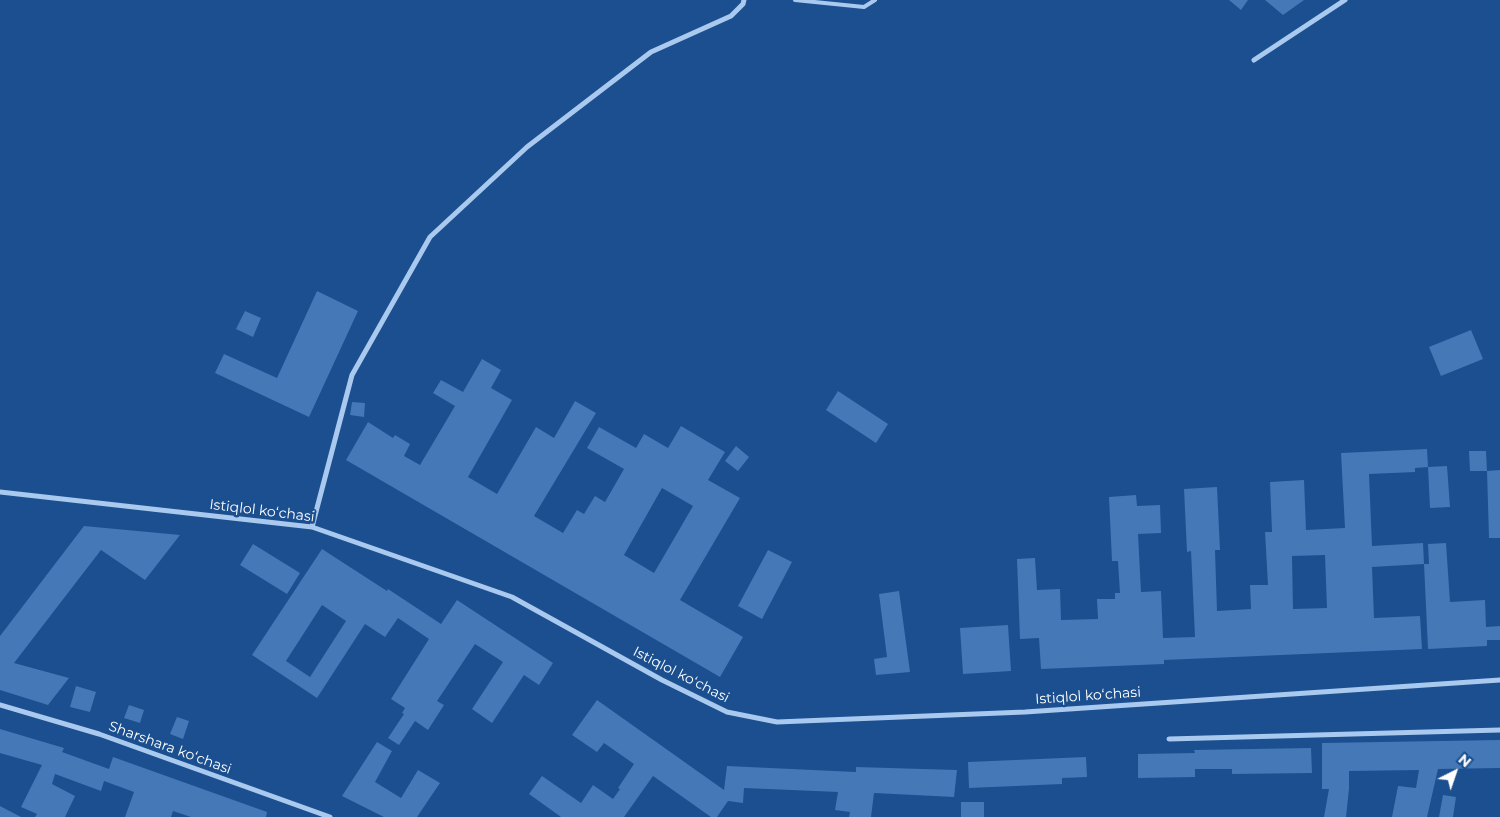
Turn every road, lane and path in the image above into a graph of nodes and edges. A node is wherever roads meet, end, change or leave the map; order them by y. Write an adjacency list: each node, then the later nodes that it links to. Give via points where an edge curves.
1 (744, 0): 7 (street, via 731,16 651,52 527,147 430,237 352,375)
2 (795, 0): 3 (lane, via 864,7)
3 (875, 0)
4 (1345, 0): 5 (street)
5 (1254, 60)
6 (0, 492): 7 (street, Istiqlol koʻchasi)
7 (312, 527): 8 (street, Istiqlol koʻchasi, via 512,597 727,712 777,722 1025,712)
8 (1500, 680)
9 (0, 705): 12 (street, Sharshara koʻchasi, via 99,734)
10 (1500, 730): 11 (street)
11 (1169, 738)
12 (330, 817)

